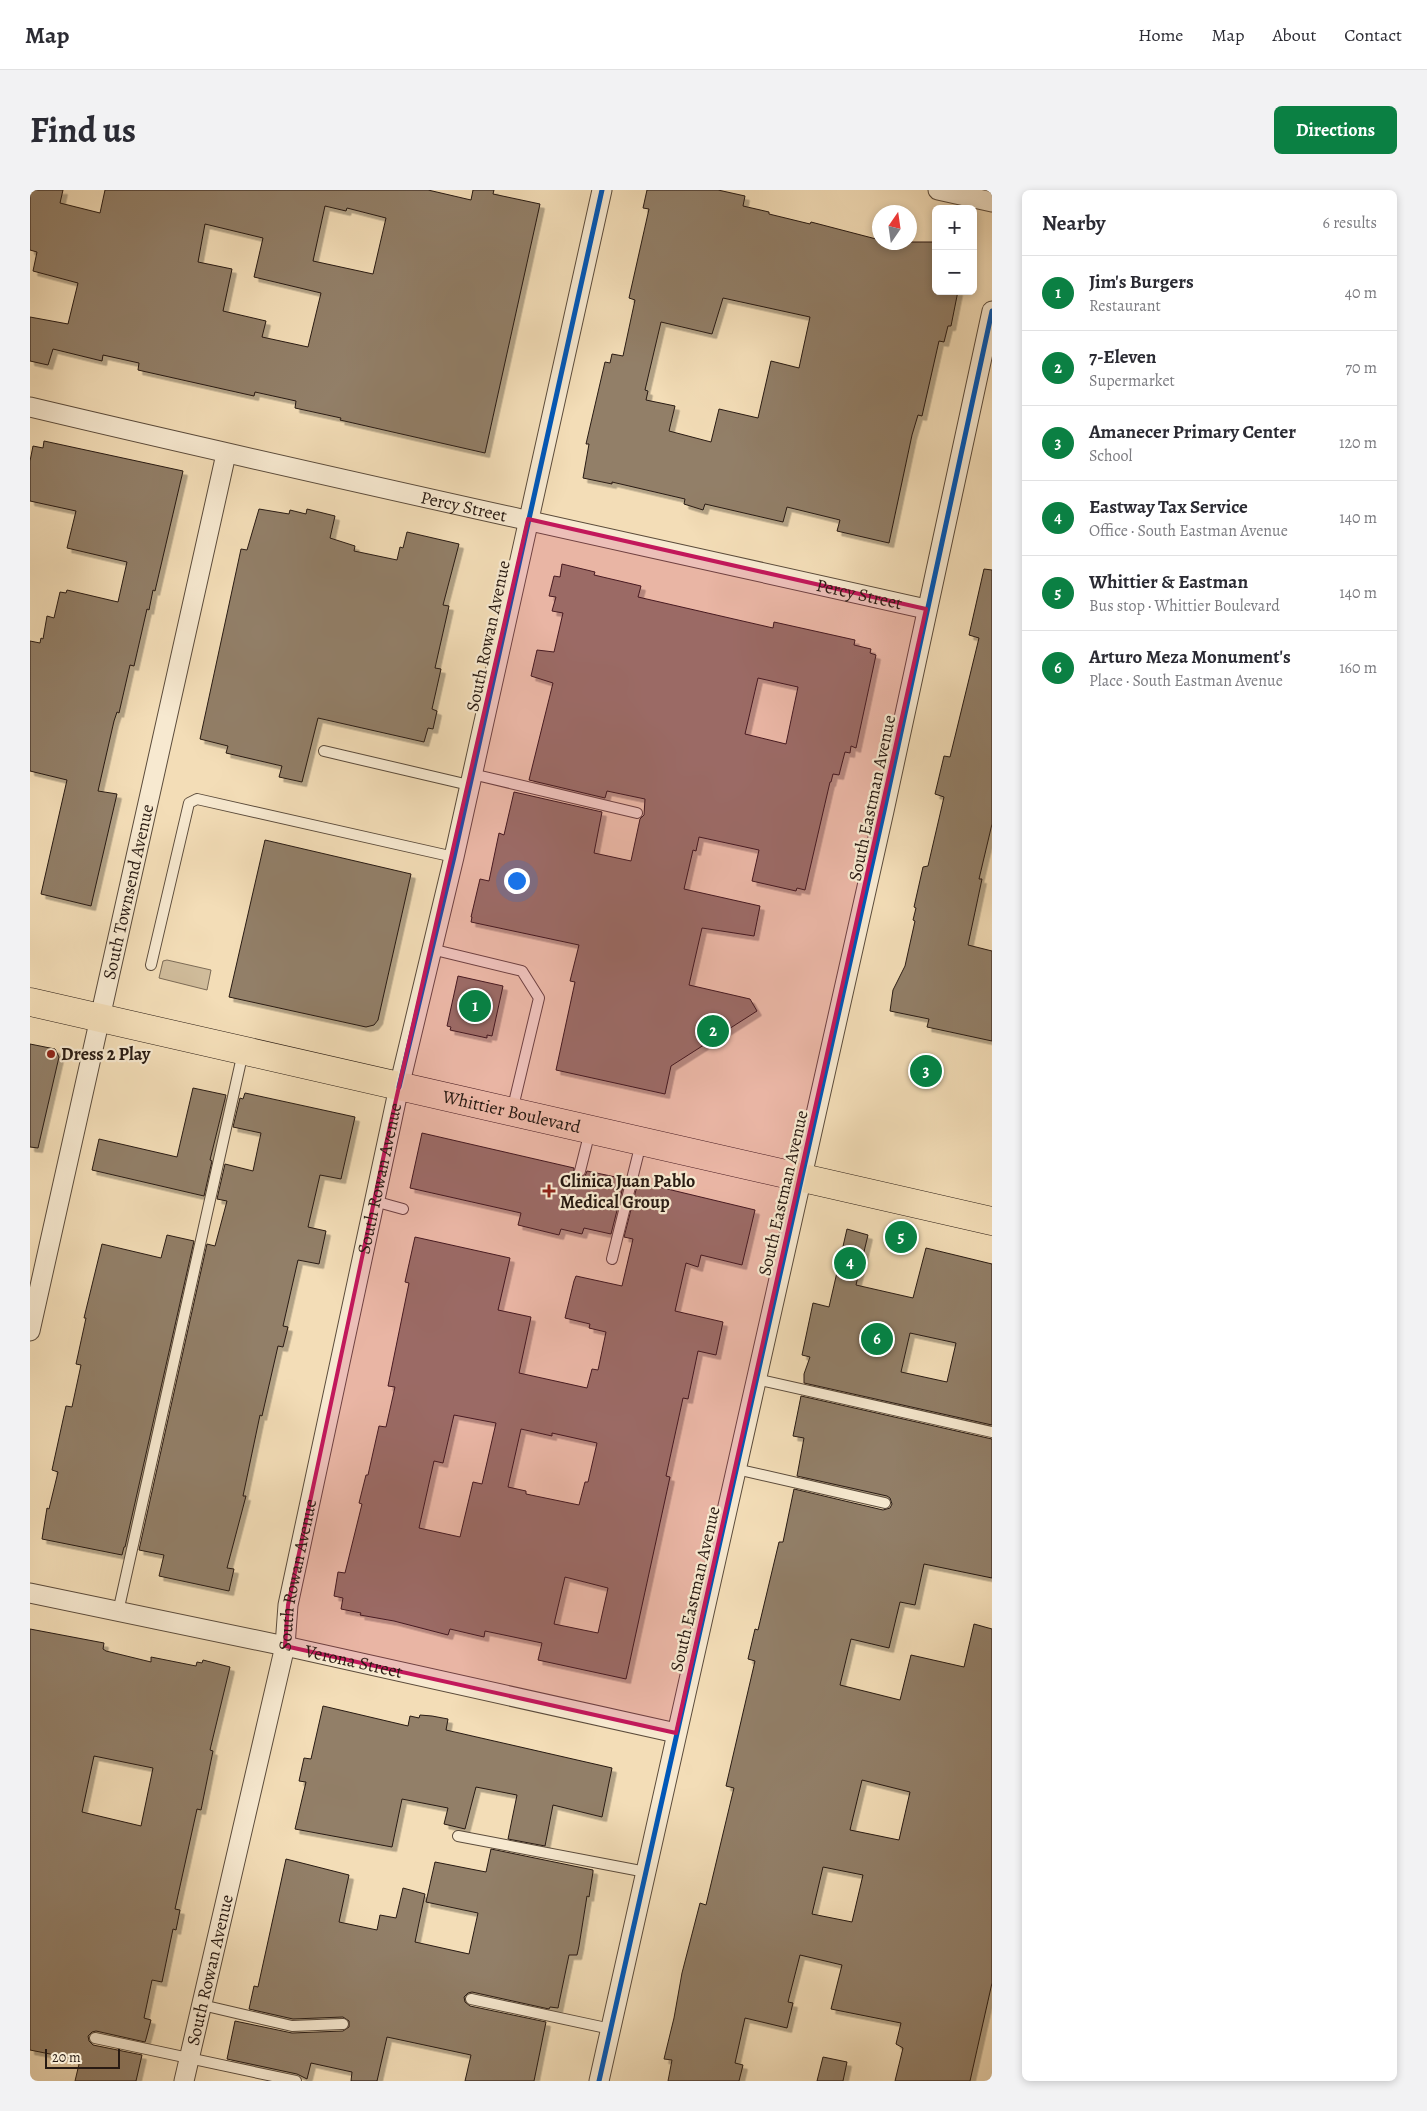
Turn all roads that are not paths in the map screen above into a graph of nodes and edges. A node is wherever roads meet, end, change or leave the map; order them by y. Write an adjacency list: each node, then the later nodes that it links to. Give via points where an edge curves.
1 (602, 190): 7 (street, South Rowan Avenue)
2 (938, 190): 3 (street)
3 (992, 202)
4 (992, 311): 8 (street, South Eastman Avenue)
5 (30, 407): 6 (street, Percy Street)
6 (226, 454): 7 (street, Percy Street); 16 (street, South Townsend Avenue)
7 (528, 519): 8 (street, Percy Street); 10 (street, South Rowan Avenue)
8 (926, 609): 23 (street, South Eastman Avenue)
9 (324, 751): 10 (lane)
10 (471, 780): 11 (lane); 12 (street, South Rowan Avenue)
11 (637, 813)
12 (454, 857): 13 (street, South Rowan Avenue); 14 (lane, via 197,799 189,803)
13 (431, 949): 18 (street, South Rowan Avenue); 19 (lane, via 522,971 538,998)
14 (151, 964)
15 (30, 1002): 16 (main road, Whittier Boulevard)
16 (98, 1018): 17 (main road, Whittier Boulevard); 28 (street, South Townsend Avenue)
17 (243, 1051): 18 (main road, Whittier Boulevard); 34 (lane)
18 (398, 1087): 19 (main road, Whittier Boulevard); 24 (street, South Rowan Avenue)
19 (512, 1112): 20 (main road, Whittier Boulevard)
20 (590, 1130): 21 (main road, Whittier Boulevard); 22 (lane)
21 (641, 1142): 23 (main road, Whittier Boulevard); 27 (lane)
22 (580, 1171)
23 (801, 1177): 26 (main road, Whittier Boulevard); 29 (street, South Eastman Avenue)
24 (374, 1201): 25 (lane); 35 (street, South Rowan Avenue, via 288,1605)
25 (403, 1209)
26 (992, 1221)
27 (612, 1259)
28 (30, 1330)
29 (756, 1379): 30 (lane); 31 (street, South Eastman Avenue)
30 (992, 1432)
31 (736, 1469): 32 (lane); 36 (street, South Eastman Avenue)
32 (885, 1503)
33 (30, 1593): 34 (street, Verona Street)
34 (118, 1612): 35 (street, Verona Street)
35 (285, 1646): 36 (street, Verona Street); 40 (street, South Rowan Avenue)
36 (676, 1733): 38 (street, South Eastman Avenue)
37 (458, 1836): 38 (lane)
38 (646, 1872): 42 (street, South Eastman Avenue)
39 (471, 1999): 42 (lane)
40 (202, 2005): 41 (lane, via 292,2026); 44 (street, South Rowan Avenue)
41 (344, 2024)
42 (611, 2029): 47 (street, South Eastman Avenue)
43 (95, 2038): 44 (lane)
44 (189, 2058): 45 (street, South Rowan Avenue); 46 (lane)
45 (184, 2081)
46 (296, 2081)
47 (599, 2081)

